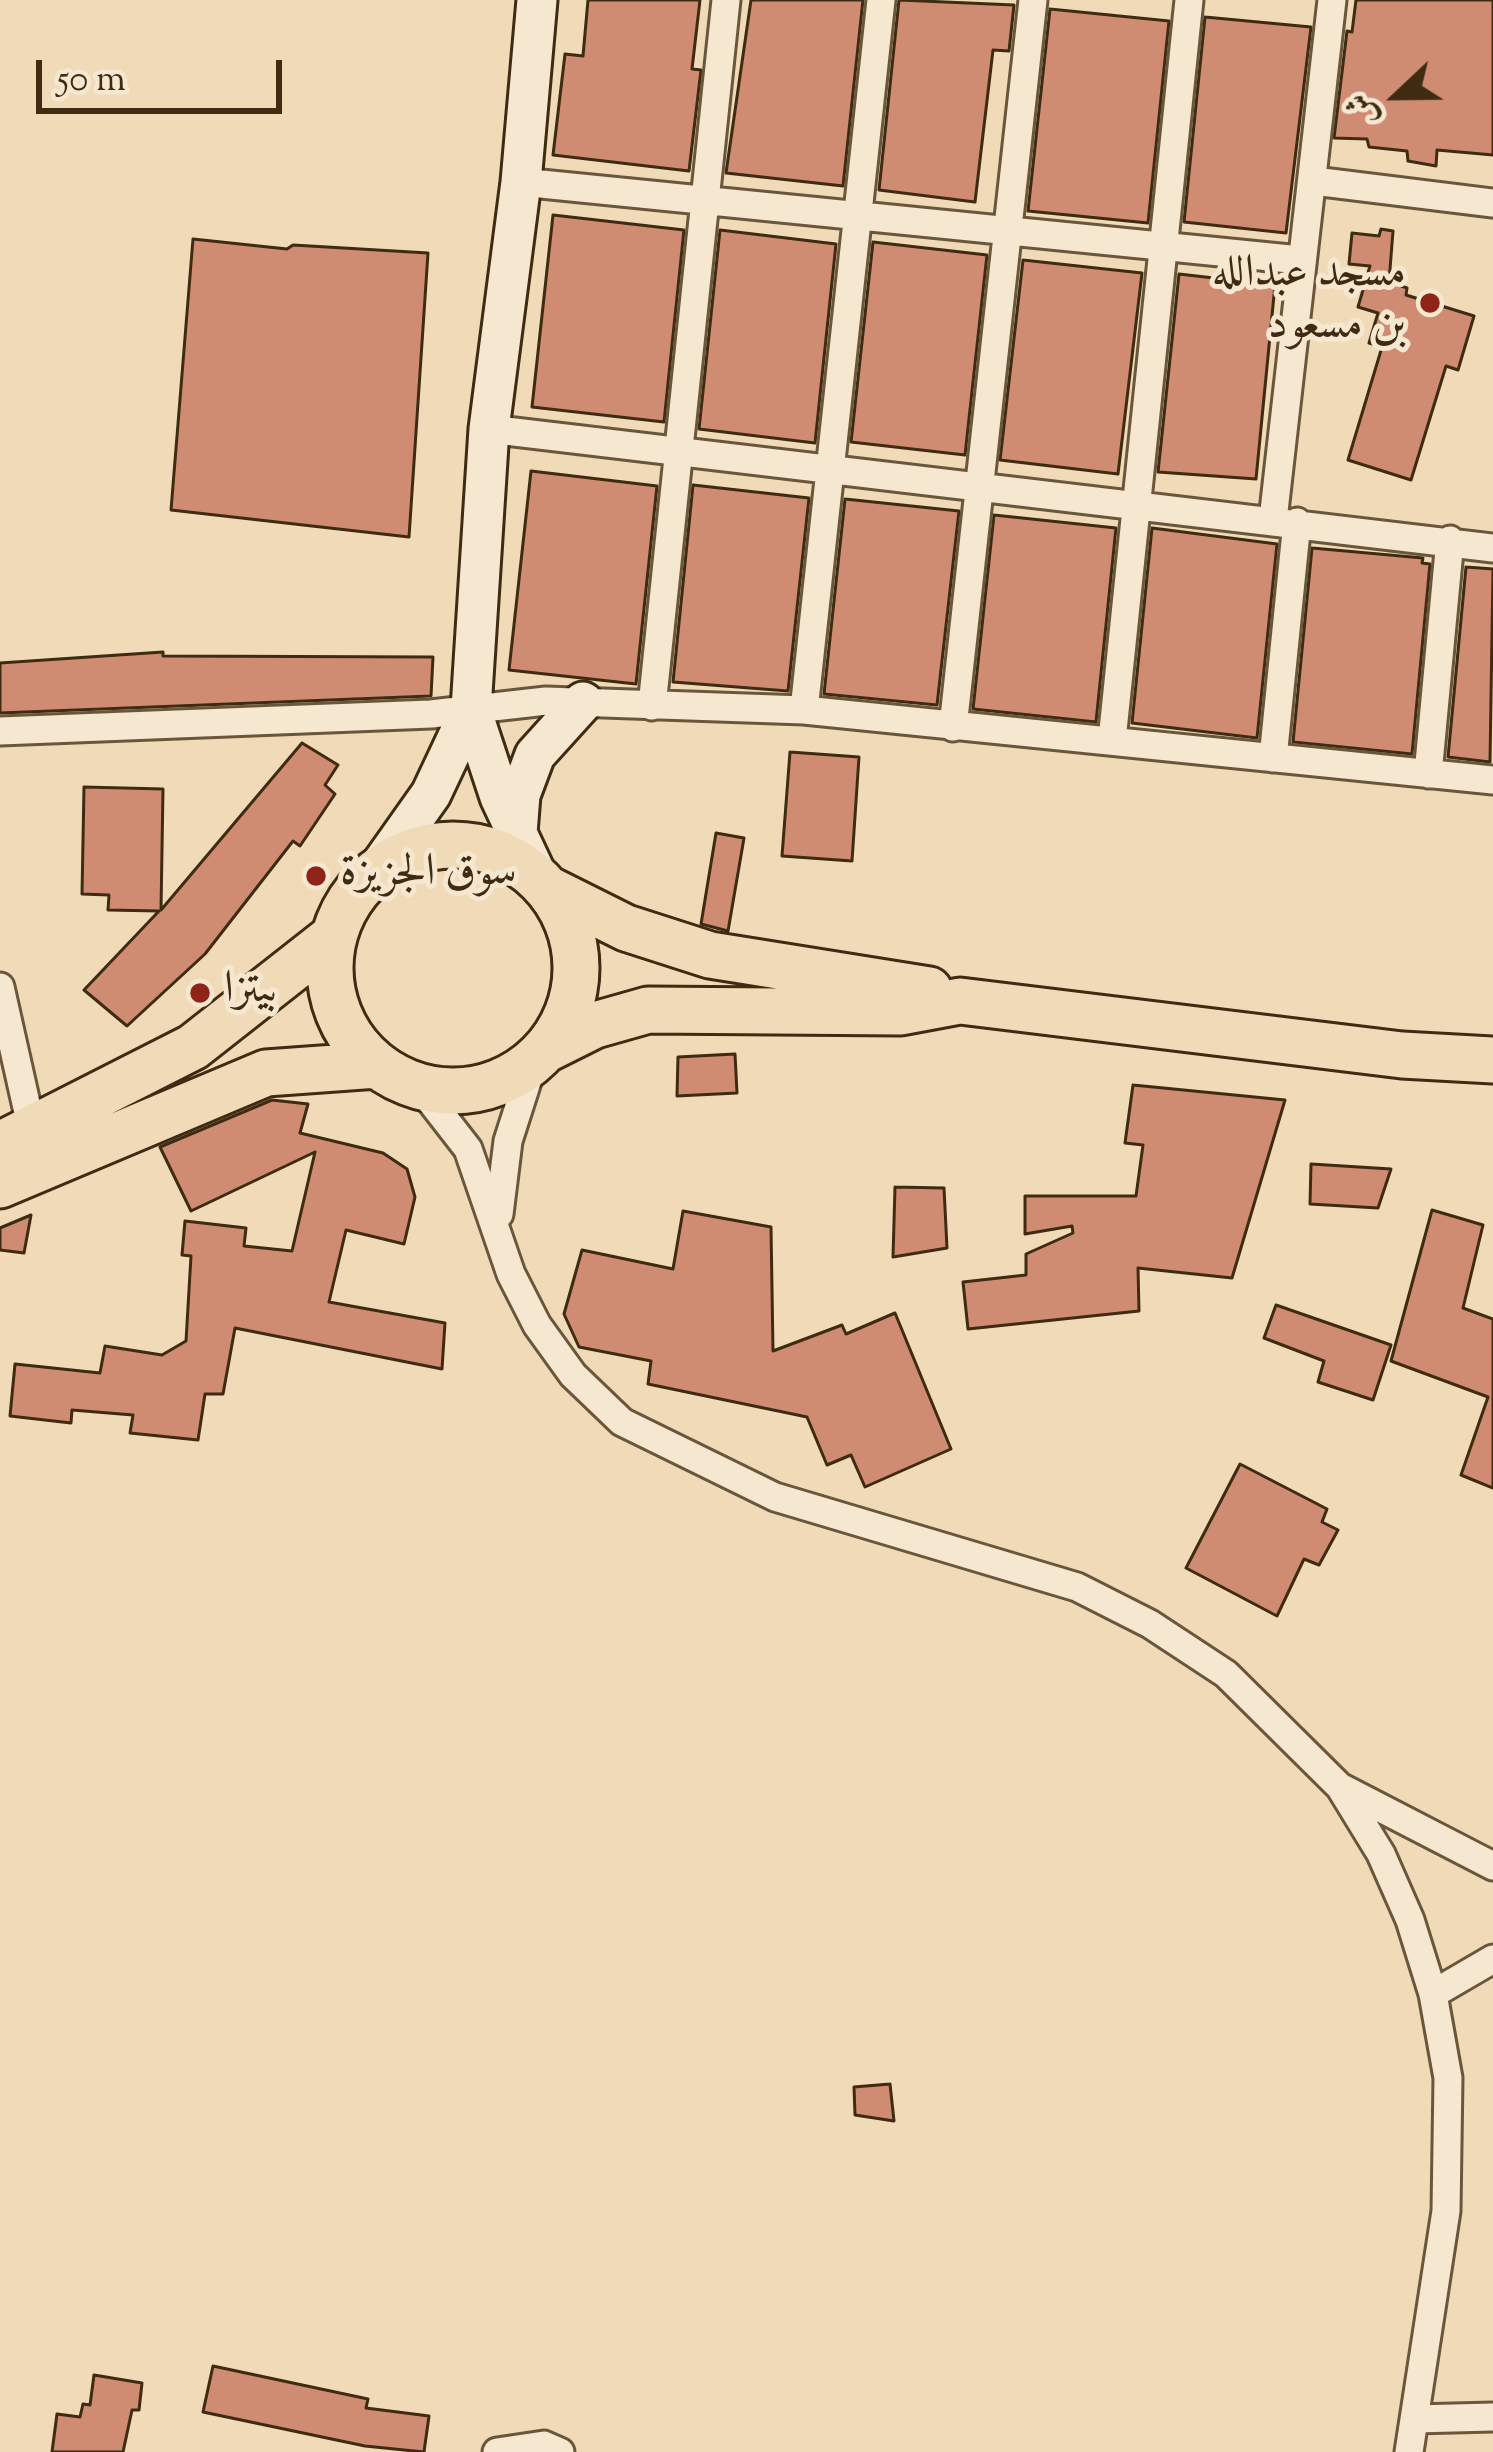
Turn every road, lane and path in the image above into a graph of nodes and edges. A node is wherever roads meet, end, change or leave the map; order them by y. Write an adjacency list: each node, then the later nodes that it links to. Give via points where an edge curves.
1 (537, 0): 8 (main road)
2 (726, 0): 9 (street)
3 (881, 0): 11 (street)
4 (1033, 0): 12 (street)
5 (1189, 0): 13 (street)
6 (1333, 0): 7 (street)
7 (1314, 181): 10 (street); 14 (street)
8 (521, 182): 9 (street); 15 (main road)
9 (704, 200): 11 (street); 16 (street)
10 (1493, 203)
11 (858, 216): 12 (street); 17 (street)
12 (1008, 231): 13 (street); 18 (street)
13 (1166, 247): 14 (street); 19 (street)
14 (1300, 260): 20 (street)
15 (489, 429): 16 (street); 25 (main road)
16 (677, 450): 17 (street); 24 (street)
17 (830, 468): 18 (street); 26 (street)
18 (980, 486): 19 (street); 27 (street)
19 (1138, 504): 20 (street); 29 (street)
20 (1285, 521): 21 (street); 30 (street)
21 (1450, 540): 22 (street); 31 (street)
22 (1493, 548)
23 (583, 702): 24 (street); 25 (street); 33 (main road, via 535,755 520,795)
24 (652, 706): 26 (street)
25 (471, 709): 28 (street); 33 (main road); 34 (main road, via 431,794)
26 (804, 710): 27 (street)
27 (953, 728): 29 (street)
28 (0, 731)
29 (1112, 740): 30 (street)
30 (1273, 758): 31 (street)
31 (1428, 774): 32 (street)
32 (1493, 780)
33 (518, 838): 35 (main road)
34 (378, 869): 35 (main road, via 403,854 459,844 514,861); 36 (main road)
35 (544, 884): 38 (main road, via 626,928 689,949); 39 (main road, via 573,942 576,971 572,999)
36 (333, 937): 41 (main road, via 339,1014); 43 (main road, via 193,1047)
37 (0, 987): 43 (street)
38 (960, 1001): 39 (main road, via 901,1012 662,1009 595,1024); 40 (main road)
39 (539, 1056): 42 (main road, via 478,1088); 45 (street, via 508,1142)
40 (1493, 1060)
41 (377, 1065): 42 (main road); 43 (main road, via 266,1073)
42 (419, 1086): 45 (street, via 468,1149)
43 (25, 1147): 44 (main road)
44 (0, 1185)
45 (498, 1224): 46 (street, via 537,1325 622,1422 775,1497 1114,1605 1226,1674)
46 (1340, 1787): 47 (street); 49 (street, via 1381,1854)
47 (1493, 1866)
48 (1493, 1959): 49 (street)
49 (1433, 1994): 51 (street, via 1448,2078 1448,2171)
50 (1493, 2416): 51 (street)
51 (1414, 2420): 54 (street)
52 (497, 2452): 53 (street, via 544,2445)
53 (560, 2452)
54 (1409, 2452)

